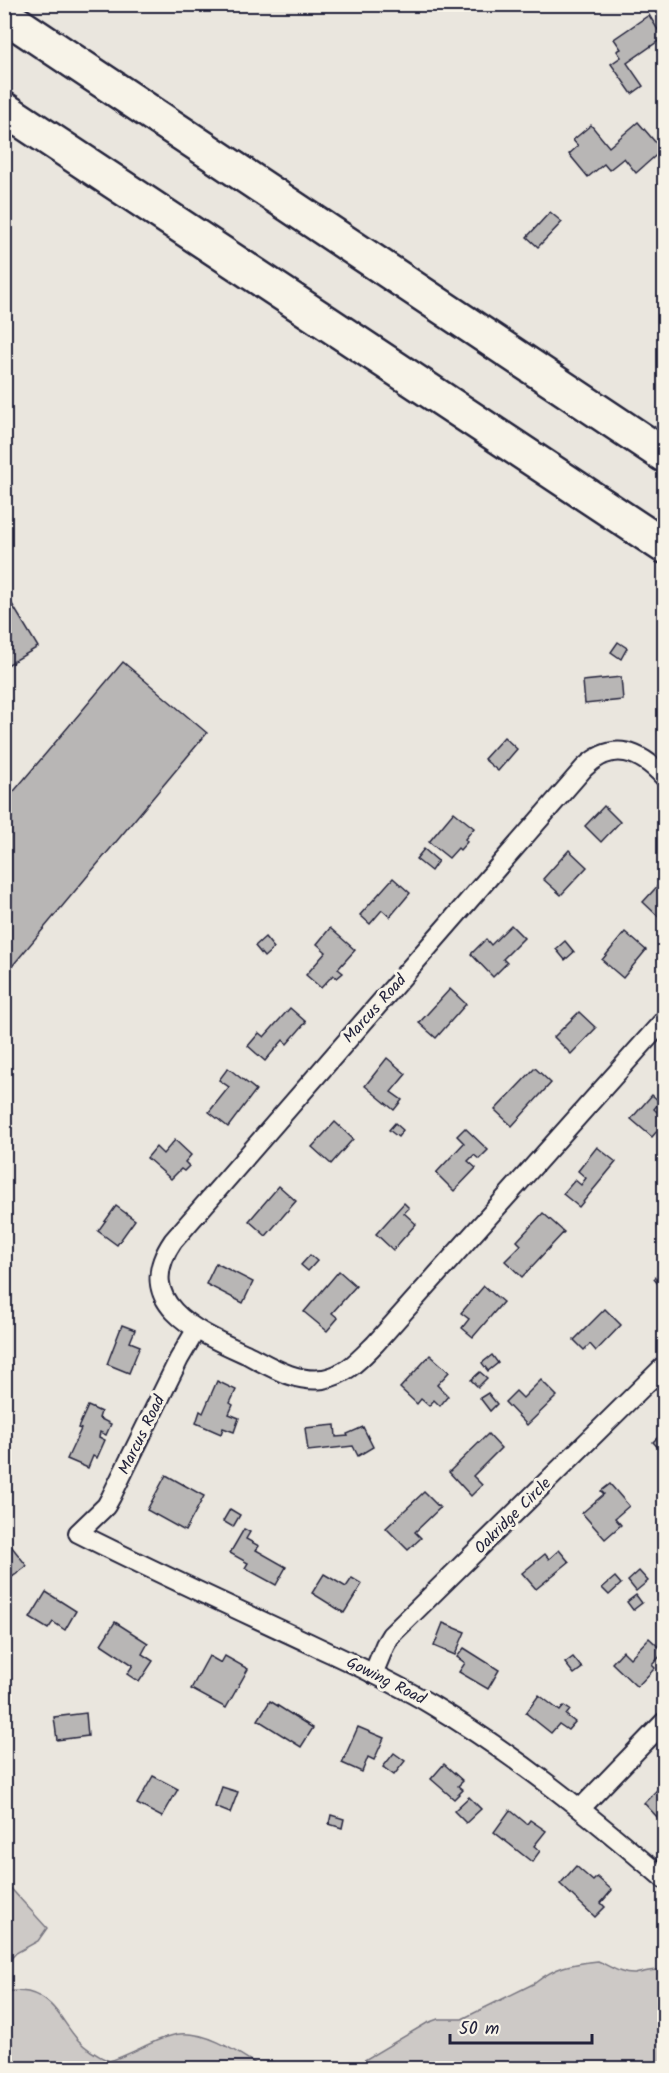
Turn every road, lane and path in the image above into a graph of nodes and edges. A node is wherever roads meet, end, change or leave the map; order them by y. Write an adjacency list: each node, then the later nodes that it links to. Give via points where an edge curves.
1 (4, 15): 3 (highway)
2 (4, 109): 4 (highway)
3 (664, 455)
4 (664, 546)
5 (664, 777): 7 (street, Marcus Road, via 648,760 632,753 606,753 590,762 173,1241 162,1267 162,1289 172,1310)
6 (664, 1020): 7 (street, Marcus Road, via 383,1335 342,1373 299,1378)
7 (196, 1330): 9 (street, Marcus Road, via 109,1502)
8 (664, 1366): 10 (street, Oakridge Circle, via 391,1635)
9 (78, 1533): 10 (street, Gowing Road)
10 (373, 1674): 12 (street, Gowing Road, via 465,1726)
11 (664, 1722): 12 (street)
12 (581, 1808): 13 (street, Gowing Road)
13 (664, 1879)

